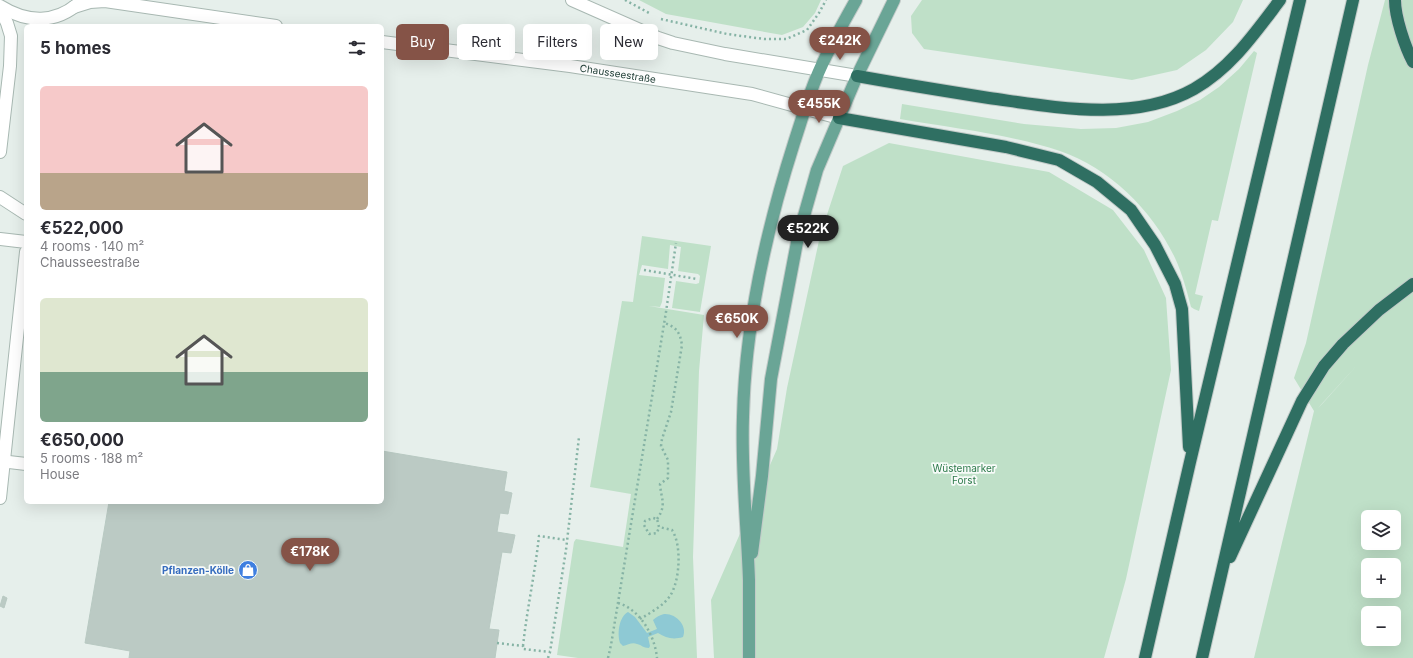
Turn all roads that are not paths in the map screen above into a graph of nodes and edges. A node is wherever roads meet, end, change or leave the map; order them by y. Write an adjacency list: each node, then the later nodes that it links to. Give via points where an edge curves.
1 (572, 0): 14 (street, via 673,43)
2 (856, 0): 14 (main road)
3 (894, 0): 15 (main road)
4 (1280, 0): 15 (highway, via 1237,55 1213,77 1173,99 1144,107 1116,110 1033,104)
5 (1300, 0): 26 (highway)
6 (1353, 0): 30 (highway)
7 (1394, 0): 13 (highway)
8 (75, 6): 9 (street, via 58,16 33,19 21,17); 10 (street); 11 (street, via 105,1)
9 (0, 7): 18 (street, via 11,36)
10 (55, 24)
11 (262, 24)
12 (384, 42): 16 (street, Chausseestraße, via 570,66 752,94)
13 (1413, 62)
14 (820, 70): 15 (street); 16 (main road)
15 (857, 76): 17 (main road)
16 (805, 108): 17 (street, Chausseestraße); 29 (main road, via 780,187 755,304 745,368 743,483)
17 (839, 118): 26 (highway, via 1006,147 1059,160 1097,182 1131,210 1155,245 1172,277 1182,309); 29 (main road, via 817,170 789,280 771,379 762,476)
18 (0, 152)
19 (0, 197): 20 (street)
20 (24, 213)
21 (0, 239): 22 (street)
22 (24, 242)
23 (24, 269): 25 (street)
24 (1413, 284): 30 (highway, via 1379,310 1324,366 1302,401)
25 (2, 461): 27 (street); 28 (street)
26 (1190, 462): 32 (highway)
27 (24, 464)
28 (0, 498)
29 (748, 580): 31 (main road)
30 (1220, 580): 33 (highway)
31 (749, 658)
32 (1145, 658)
33 (1202, 658)

